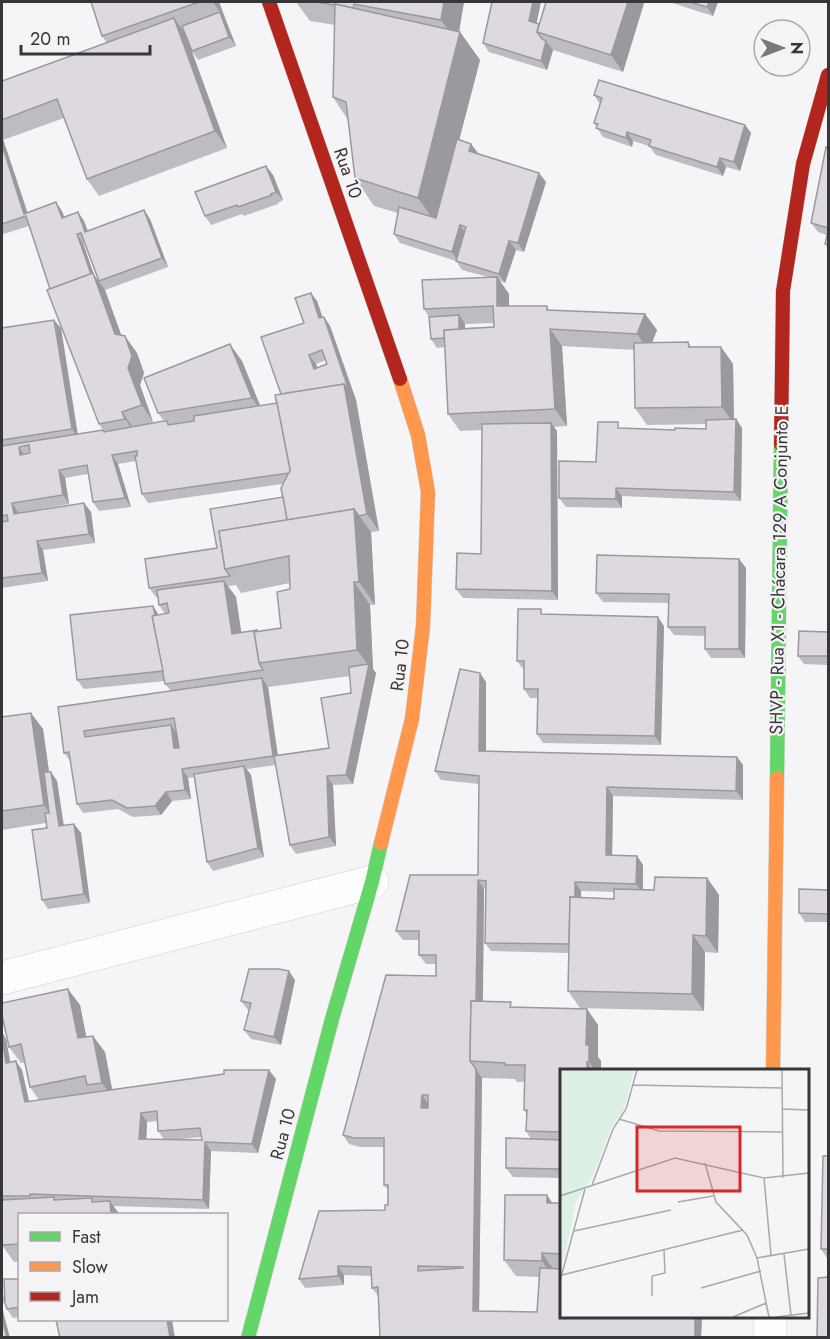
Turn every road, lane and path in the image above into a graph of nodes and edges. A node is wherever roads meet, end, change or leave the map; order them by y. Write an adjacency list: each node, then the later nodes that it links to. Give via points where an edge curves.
1 (269, 2): 3 (street, Rua 10, via 399,375 418,435 428,492 423,626 412,719)
2 (828, 75): 5 (street, SHVP - Rua X1 - Chácara 129 A Conjunto E, via 803,164 783,291)
3 (372, 882): 4 (street); 7 (street, Rua 10)
4 (2, 978)
5 (773, 1069)
6 (770, 1318): 8 (street)
7 (248, 1338)
8 (770, 1338)

